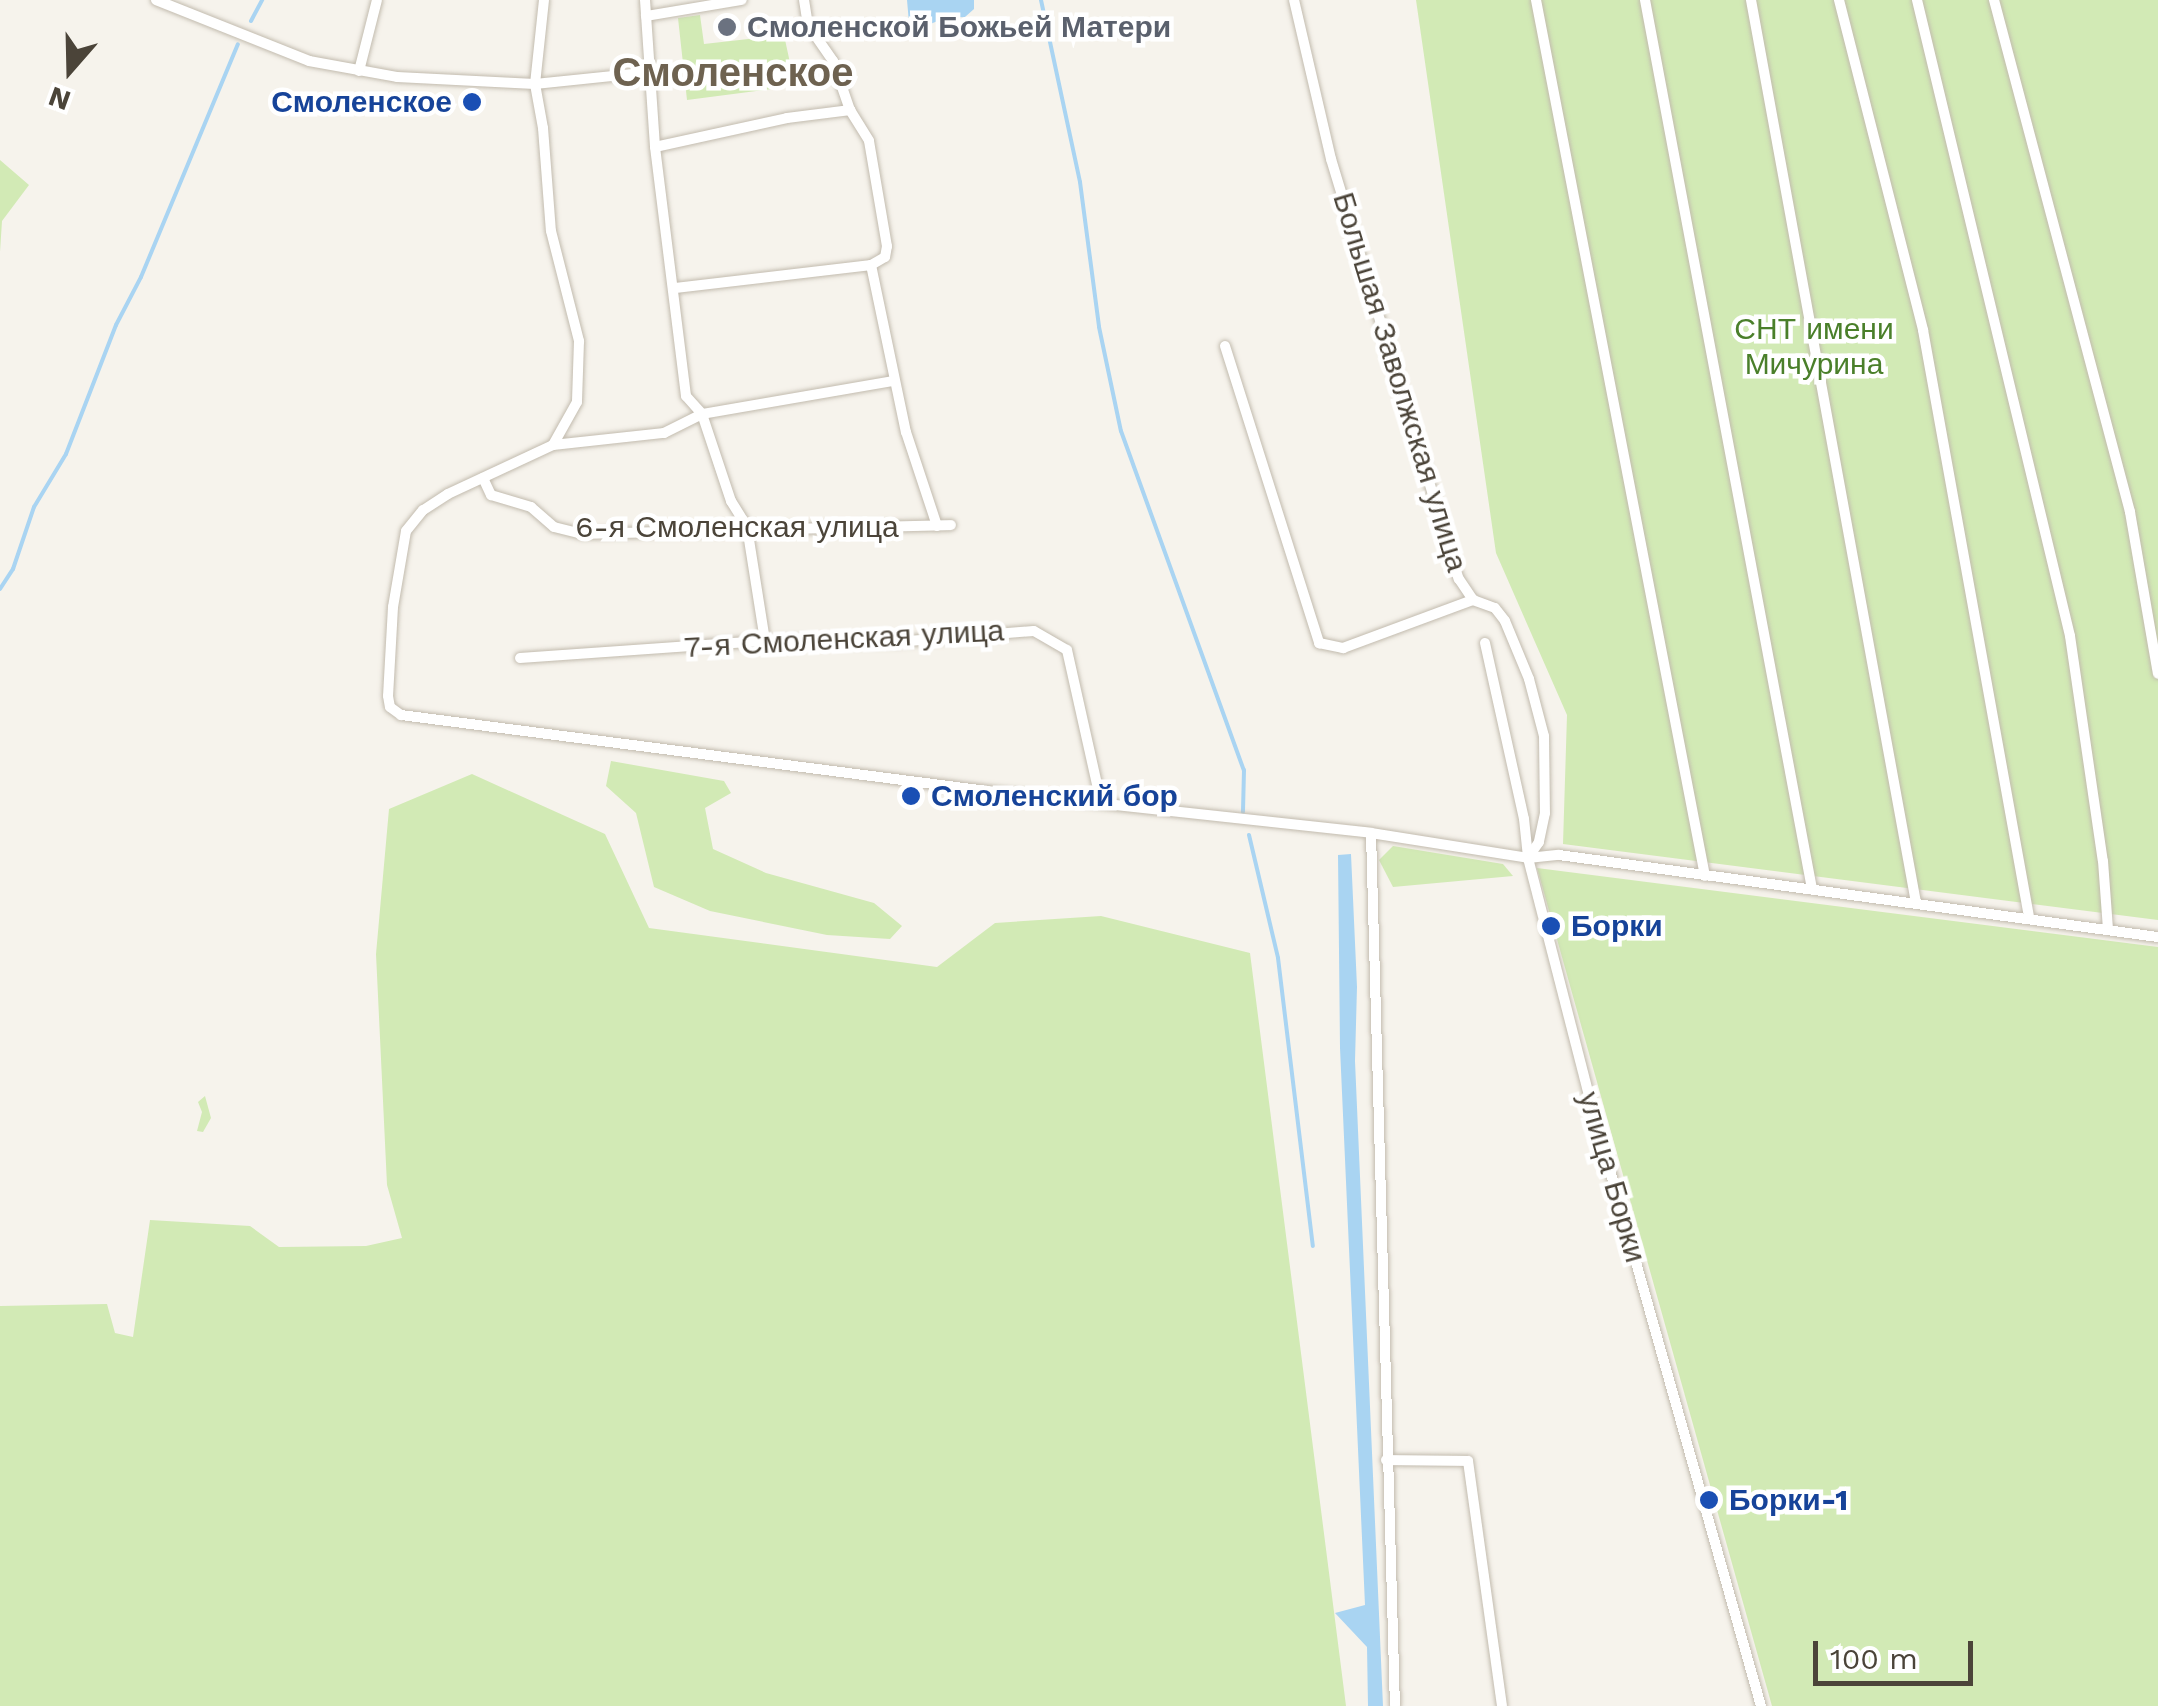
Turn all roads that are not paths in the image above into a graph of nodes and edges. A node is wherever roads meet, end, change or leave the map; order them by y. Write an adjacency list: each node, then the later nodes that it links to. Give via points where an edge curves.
1 (156, 0): 15 (street, via 309,61)
2 (377, 0): 15 (street)
3 (544, 0): 17 (street)
4 (645, 0): 14 (street)
5 (742, 0): 14 (street)
6 (804, 0): 18 (street, via 808,25 834,61)
7 (1294, 0): 30 (street, Большая Заволжская улица, via 1342,196 1459,579)
8 (1536, 0): 38 (street)
9 (1645, 0): 39 (street)
10 (1751, 0): 40 (street)
11 (1838, 0): 41 (street, via 1923,330)
12 (1918, 0): 42 (street, via 2070,636)
13 (1994, 0): 34 (street, via 2130,512)
14 (646, 16): 16 (street)
15 (359, 71): 17 (street)
16 (652, 72): 17 (street); 19 (street)
17 (535, 84): 25 (street, via 550,231 579,341 577,402)
18 (850, 110): 19 (street); 20 (street, via 869,141 887,246 885,257)
19 (655, 147): 21 (street)
20 (870, 264): 21 (street); 23 (street)
21 (676, 288): 24 (street, via 686,396)
22 (1225, 346): 30 (street, via 1319,643 1343,648)
23 (893, 381): 24 (street); 28 (street)
24 (702, 414): 25 (street, via 664,434); 29 (street, via 731,501)
25 (553, 445): 26 (street)
26 (482, 478): 29 (street, 6-я Смоленская улица, via 491,495 583,534); 35 (street, via 423,510 406,530 388,696 400,714)
27 (951, 525): 28 (street, 6-я Смоленская улица)
28 (938, 526): 29 (street, 6-я Смоленская улица)
29 (747, 527): 31 (street)
30 (1473, 600): 37 (street, Большая Заволжская улица, via 1495,608 1506,621 1544,736 1542,828)
31 (764, 641): 33 (street, 7-я Смоленская улица); 35 (street, 7-я Смоленская улица, via 896,642 1025,630 1054,640 1071,664)
32 (1485, 644): 37 (street, улица Борки)
33 (520, 658)
34 (2158, 674)
35 (1102, 802): 36 (street)
36 (1371, 833): 37 (street); 44 (street)
37 (1528, 858): 38 (street, via 1560,856); 47 (street, улица Борки)
38 (1705, 876): 39 (street)
39 (1812, 889): 40 (street)
40 (1916, 903): 41 (street)
41 (2029, 917): 42 (street)
42 (2108, 929): 43 (street)
43 (2158, 936)
44 (1386, 1460): 45 (street); 46 (street, via 1468,1460)
45 (1395, 1706)
46 (1502, 1706)
47 (1760, 1706)

